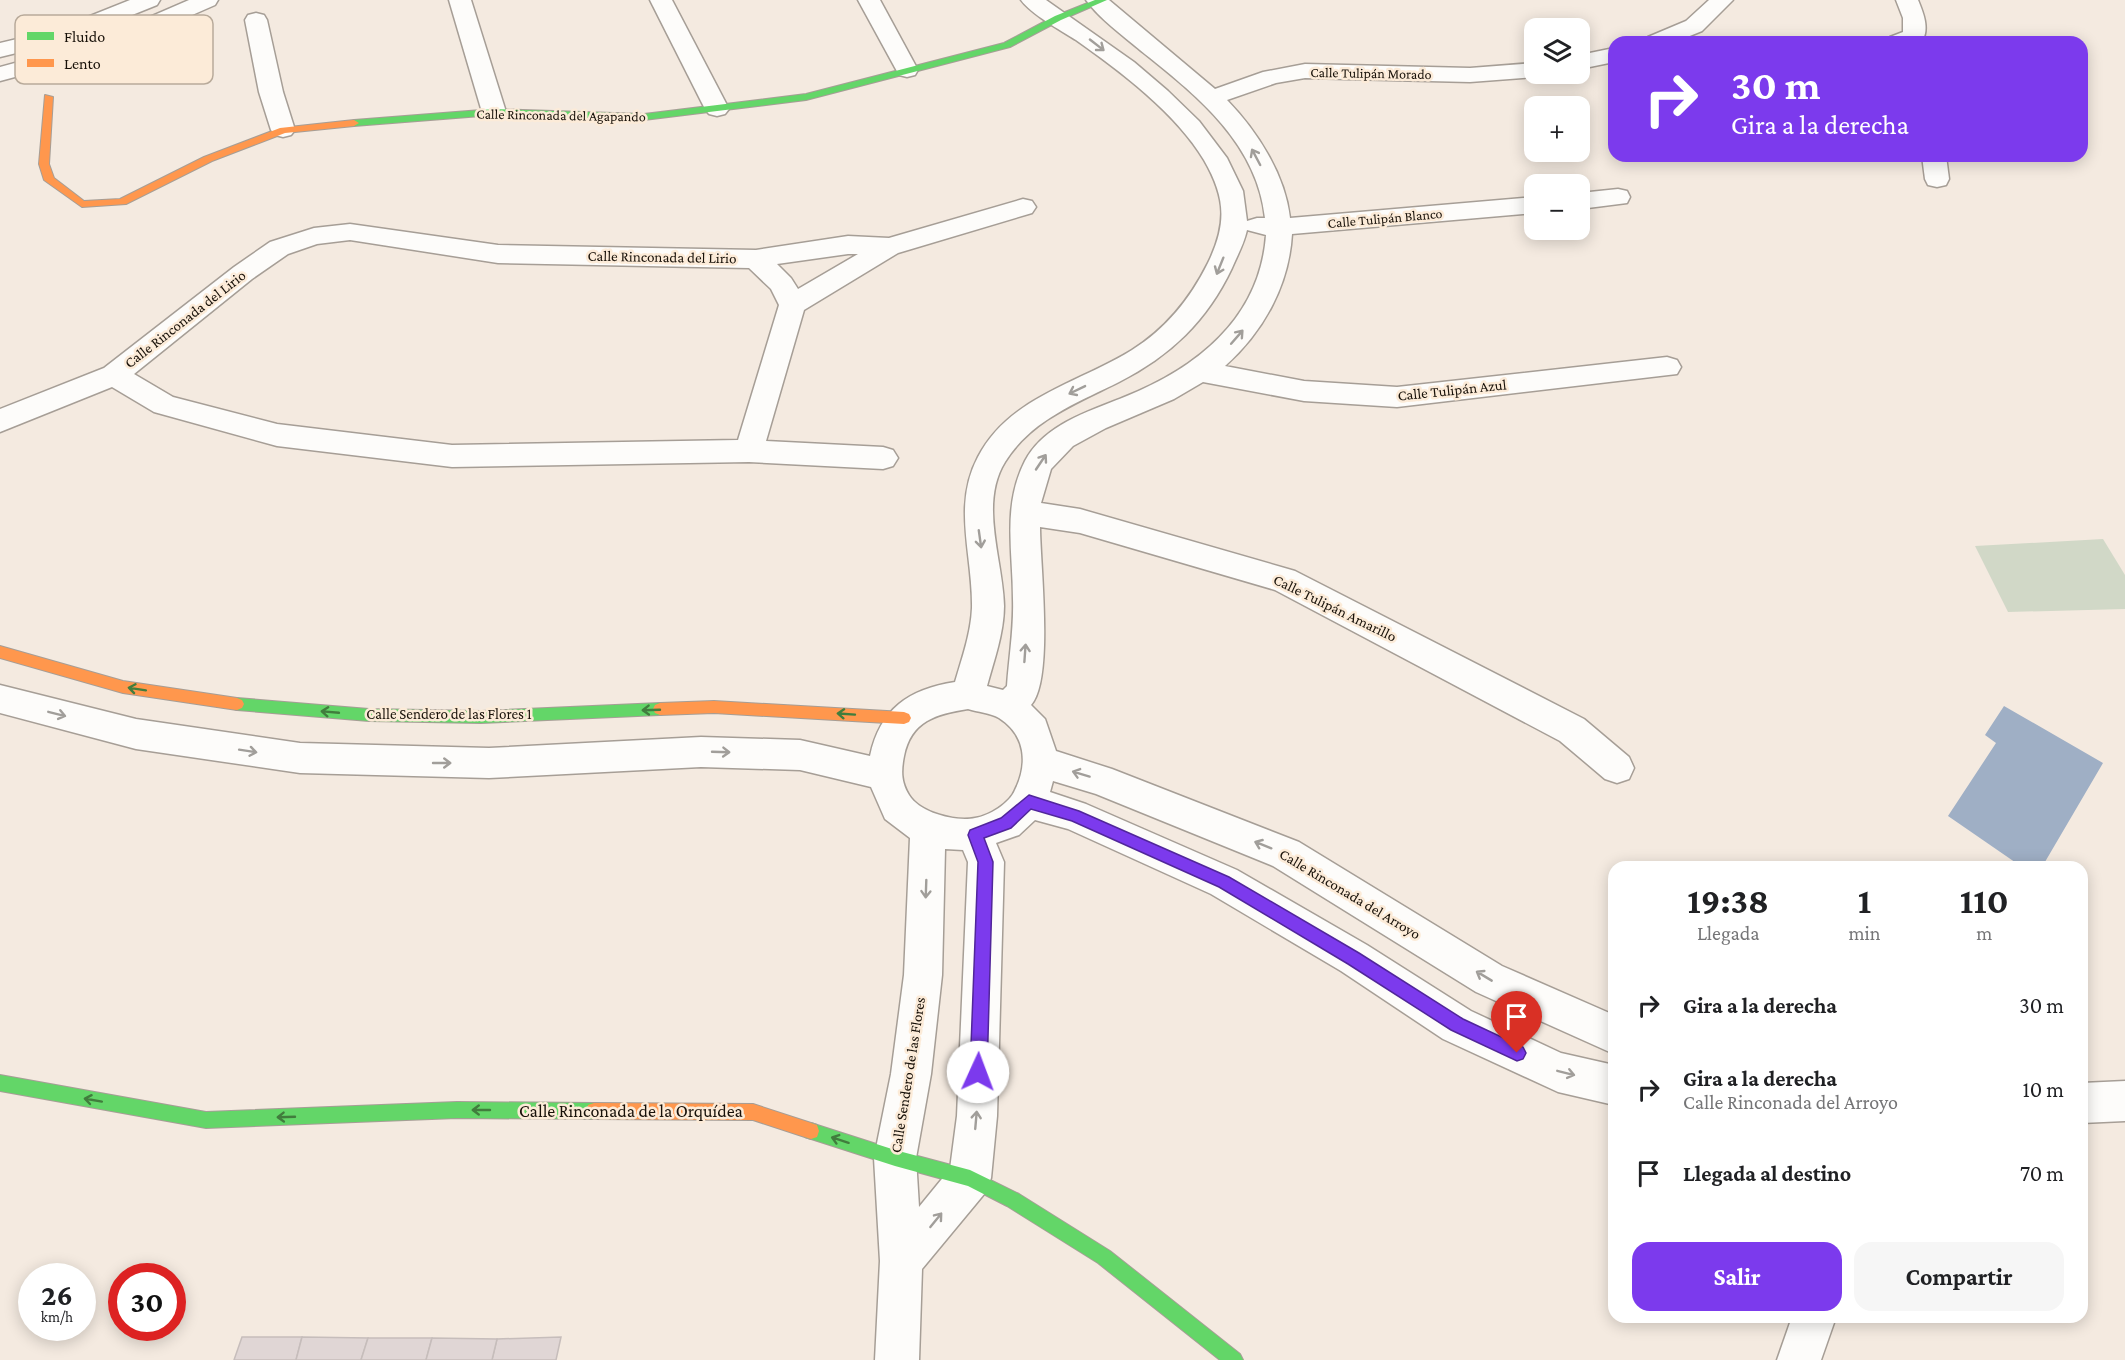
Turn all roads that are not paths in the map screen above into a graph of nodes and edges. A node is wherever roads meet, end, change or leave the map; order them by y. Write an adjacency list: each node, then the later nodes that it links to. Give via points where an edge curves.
1 (149, 0): 10 (street)
2 (207, 0): 11 (street)
3 (460, 0): 27 (street)
4 (661, 0): 26 (street)
5 (869, 0): 21 (street)
6 (1032, 0): 12 (street)
7 (1722, 0): 14 (street, via 1694,26)
8 (1907, 0): 15 (street, via 1914,18)
9 (1100, 1): 12 (street, Calle Rinconada del Agapando); 25 (street)
10 (111, 15)
11 (174, 15)
12 (1058, 18): 21 (street, Calle Rinconada del Agapando, via 1007,45); 33 (street, one-way to 33, via 1094,42 1200,135 1225,174)
13 (256, 20): 28 (street)
14 (1670, 36)
15 (1911, 36)
16 (15, 46): 17 (street)
17 (0, 50)
18 (1608, 56): 19 (street)
19 (1590, 60)
20 (15, 70): 23 (street)
21 (907, 70): 26 (street, Calle Rinconada del Agapando, via 806,97)
22 (1524, 71): 25 (street, Calle Tulipán Morado, via 1470,75 1305,71 1272,77)
23 (0, 74)
24 (48, 97): 28 (street, Calle Rinconada del Agapando, via 44,164 49,180 82,204 122,202 208,159)
25 (1211, 98): 34 (street, one-way to 25, via 1270,182 1248,141)
26 (717, 109): 27 (street, Calle Rinconada del Agapando, via 644,117)
27 (494, 112): 28 (street, Calle Rinconada del Agapando)
28 (283, 130)
29 (1618, 197): 30 (street)
30 (1590, 200)
31 (1524, 206): 34 (street, Calle Tulipán Blanco)
32 (1023, 207): 35 (street)
33 (1235, 226): 34 (street, Calle Tulipán Blanco); 46 (street, one-way to 46, via 1212,285 1183,325 1128,365 1028,416 990,460 982,482 978,524 988,608)
34 (1280, 227): 39 (street, one-way to 34, via 1237,339 1259,309 1275,264)
35 (889, 247): 36 (street, via 848,245); 37 (street)
36 (756, 259): 37 (street, Calle Rinconada del Lirio, via 782,284); 40 (street, Calle Rinconada del Lirio, via 498,255 350,232 314,236 279,248 243,273)
37 (792, 305): 42 (street)
38 (1667, 367): 39 (street, Calle Tulipán Azul, via 1397,397 1304,390)
39 (1201, 372): 44 (street, one-way to 39, via 1027,485 1053,446)
40 (114, 375): 41 (street, Calle Rinconada del Lirio); 42 (street, Calle Rinconada del Lirio, via 164,405 277,435 452,456)
41 (2, 421)
42 (749, 451): 43 (street, Calle Rinconada del Lirio)
43 (883, 458)
44 (1025, 513): 48 (street, one-way to 44, via 1023,691 1029,602); 51 (street, Calle Tulipán Amarillo, via 1080,521 1284,580 1572,730)
45 (0, 652): 49 (street, Calle Sendero de las Flores 1, one-way to 45, via 714,707 481,717 369,715 232,704 123,687)
46 (968, 695): 48 (street); 49 (street, via 940,699)
47 (0, 699): 52 (street, one-way to 52, via 136,734 300,758 489,763 700,752 800,755)
48 (1009, 706): 50 (street, via 1033,730)
49 (904, 718): 52 (street, via 890,742)
50 (1042, 762): 53 (street); 56 (street, Calle Rinconada del Arroyo, one-way to 50, via 1489,980 1286,854 1100,780)
51 (1617, 768)
52 (883, 774): 54 (street, via 897,808)
53 (1029, 802): 55 (street, via 1006,823); 58 (street, one-way to 58, via 1074,815 1224,882 1354,958 1457,1025 1558,1072)
54 (928, 831): 55 (street); 61 (street, Calle Sendero de las Flores, one-way to 61, via 923,975 911,1074)
55 (975, 835): 62 (street, one-way to 55, via 977,1116 986,862)
56 (1608, 1032)
57 (0, 1083): 61 (street, Calle Rinconada de la Orquídea, one-way to 57, via 753,1112 457,1110 206,1120)
58 (1608, 1083)
59 (2125, 1101): 60 (street)
60 (2088, 1103)
61 (895, 1158): 62 (street, Calle Rinconada de la Orquídea); 63 (street, Calle Sendero de las Flores)
62 (970, 1178): 63 (street, one-way to 62); 66 (street, Calle Rinconada de la Orquídea, via 1104,1257)
63 (902, 1261): 65 (street)
64 (1812, 1323): 67 (street)
65 (897, 1360)
66 (1234, 1360)
67 (1799, 1360)

